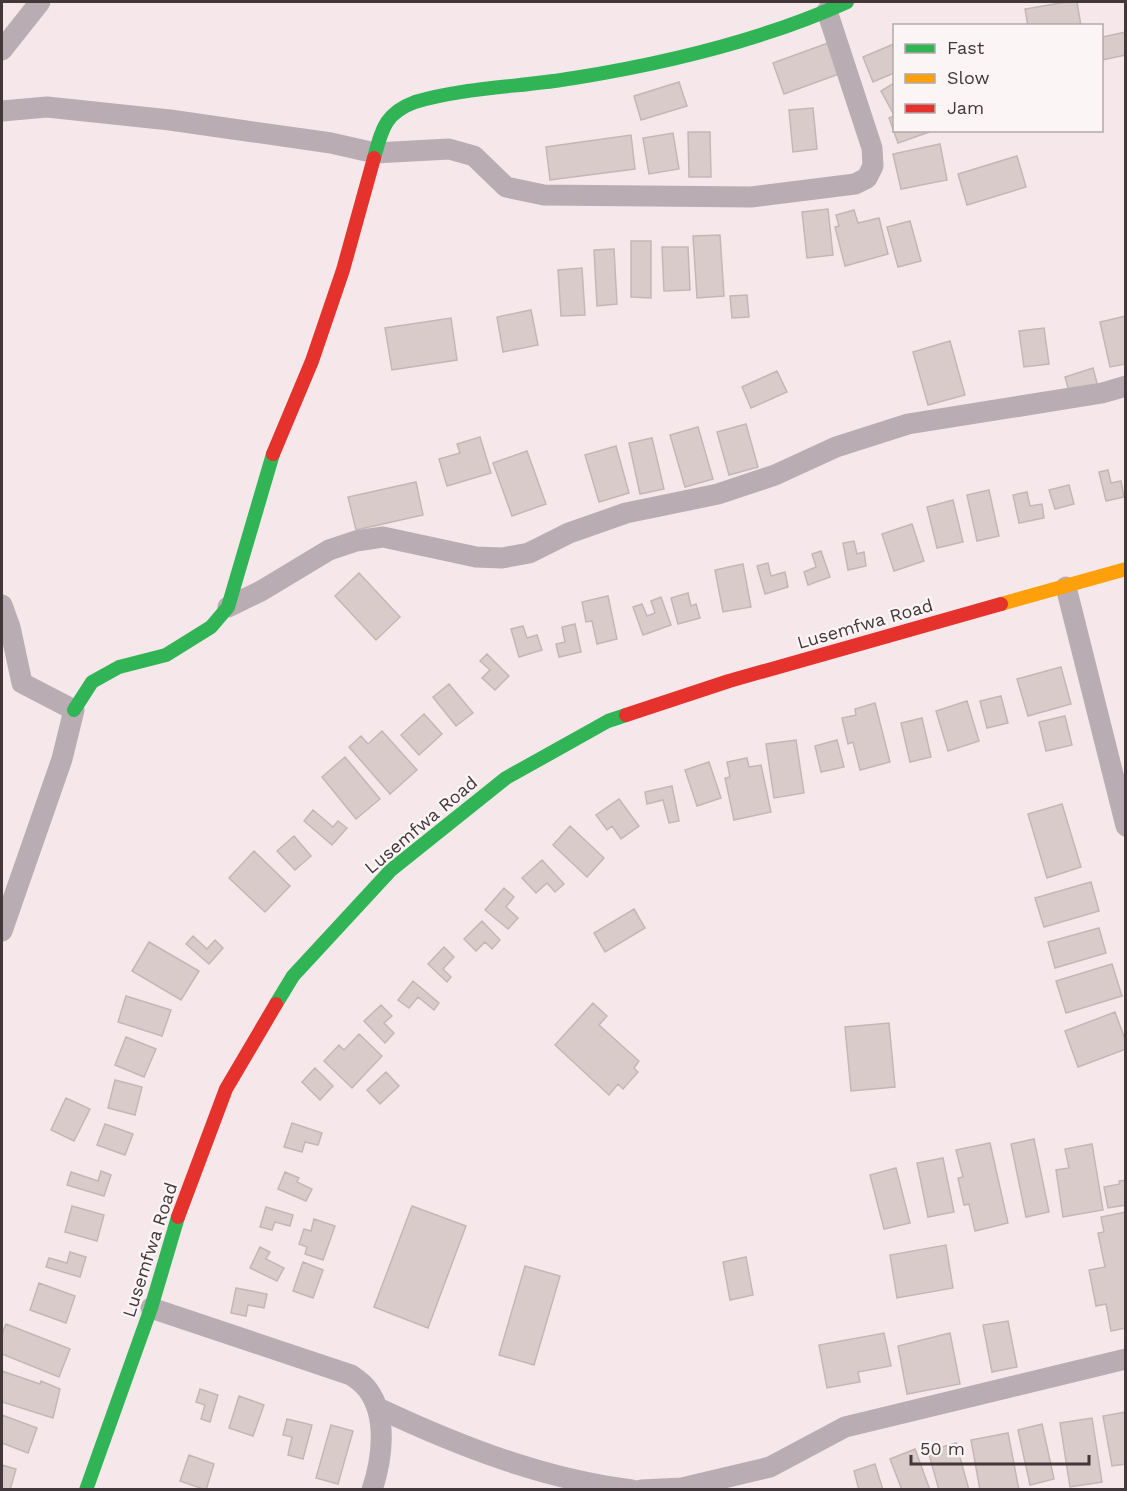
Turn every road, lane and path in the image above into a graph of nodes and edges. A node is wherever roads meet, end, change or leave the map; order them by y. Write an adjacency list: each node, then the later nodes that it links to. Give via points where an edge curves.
1 (40, 2): 4 (street)
2 (847, 2): 3 (street)
3 (828, 11): 6 (street, via 796,25 699,53 575,78 406,103 383,125); 6 (street, via 872,148 873,166 867,178 855,184 751,197 544,195 506,187 474,156 449,149)
4 (2, 50)
5 (2, 111): 6 (street, via 46,107 170,120 331,142)
6 (375, 153): 11 (street, via 343,270 312,361 271,459)
7 (1125, 386): 11 (street, via 908,424 836,447 775,475 718,494 626,513 569,533 529,553 476,557 383,537 356,540 329,550)
8 (1125, 569): 9 (street, Lusemfwa Road)
9 (1066, 586): 14 (street); 16 (street, Lusemfwa Road, via 729,681 608,721 506,778 391,870 293,976 226,1089 178,1216)
10 (2, 606): 12 (street, via 10,627)
11 (228, 607): 13 (street, via 211,627 166,655 119,667 92,682)
12 (12, 683): 13 (street)
13 (74, 710): 15 (street, via 59,769)
14 (1125, 826)
15 (2, 932)
16 (151, 1308): 18 (street, via 351,1375 368,1389); 19 (street, Lusemfwa Road)
17 (1125, 1359): 22 (street, via 845,1427 770,1467 682,1488)
18 (378, 1408): 20 (street, via 381,1436); 21 (street, via 448,1440 538,1471)
19 (86, 1490)
20 (372, 1490)
21 (632, 1490)
22 (641, 1490)

